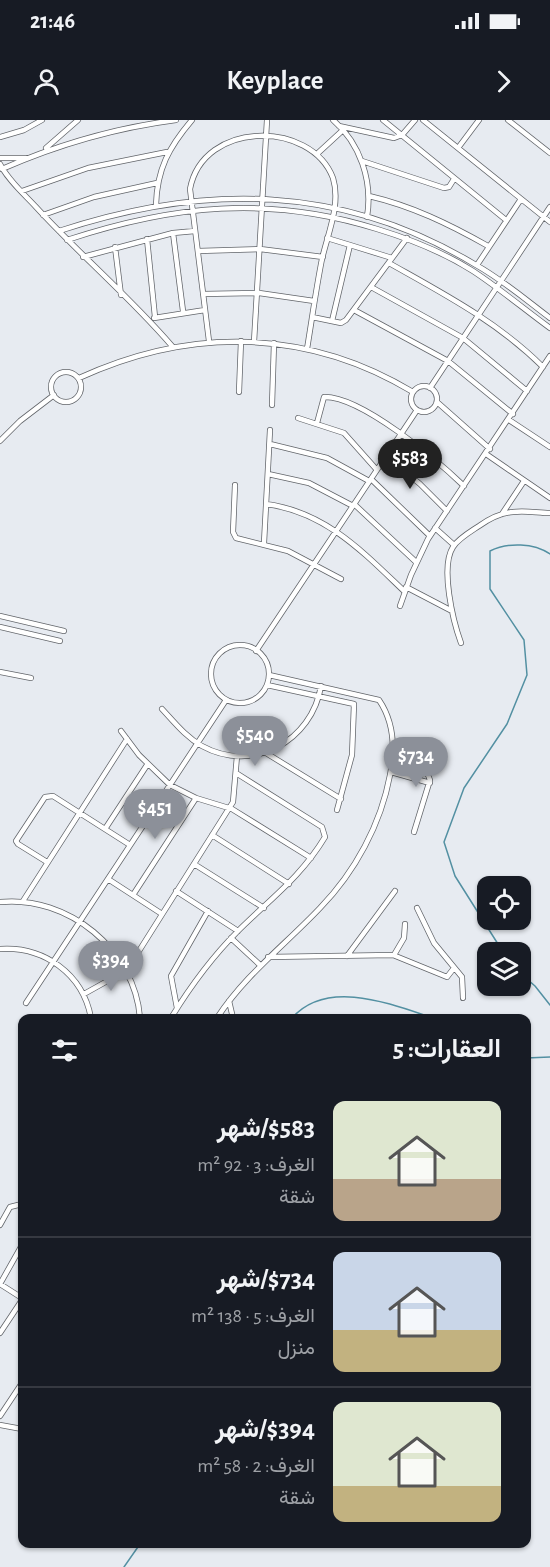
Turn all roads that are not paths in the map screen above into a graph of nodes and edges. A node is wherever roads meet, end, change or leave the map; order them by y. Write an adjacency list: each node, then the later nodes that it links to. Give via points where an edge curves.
1 (42, 120): 19 (street)
2 (78, 120): 21 (street)
3 (176, 120): 21 (street, via 111,130)
4 (192, 120): 22 (street)
5 (267, 120): 12 (street)
6 (333, 120): 14 (street)
7 (383, 120): 18 (street)
8 (415, 120): 18 (street)
9 (423, 120): 20 (street)
10 (479, 120): 20 (street)
11 (508, 120): 24 (street)
12 (267, 127): 13 (street); 15 (street); 33 (street)
13 (258, 128)
14 (341, 128): 18 (street, via 392,138); 23 (street); 27 (street)
15 (278, 129)
16 (286, 132): 23 (street)
17 (233, 133): 35 (street, via 216,143 199,163 193,175)
18 (402, 135): 29 (street)
19 (0, 137)
20 (458, 148): 34 (street)
21 (42, 151): 26 (street)
22 (167, 152): 30 (street); 31 (street, via 98,165)
23 (318, 153): 39 (street, via 332,176)
24 (550, 153)
25 (0, 158): 26 (street)
26 (28, 158): 28 (street)
27 (362, 161): 29 (street, via 444,188); 32 (street)
28 (1, 167): 31 (street)
29 (454, 179): 45 (street)
30 (157, 183): 36 (street); 41 (street, via 94,197)
31 (21, 191): 41 (street)
32 (369, 196): 43 (street); 55 (street, via 410,207)
33 (261, 198): 35 (street); 37 (street); 39 (street)
34 (521, 199): 44 (street); 45 (street)
35 (192, 200): 36 (street); 40 (street)
36 (156, 205): 47 (street)
37 (261, 207): 40 (street); 42 (street); 57 (street)
38 (550, 207): 44 (street)
39 (334, 208): 42 (street); 43 (street)
40 (193, 209): 48 (street); 53 (street, via 133,220)
41 (43, 215): 47 (street)
42 (332, 216): 50 (street); 51 (street)
43 (367, 217): 62 (street, via 428,239)
44 (544, 217): 46 (street); 63 (street)
45 (506, 220): 55 (street)
46 (550, 222)
47 (59, 231): 53 (street)
48 (195, 231): 49 (street); 58 (street)
49 (173, 233): 52 (street); 72 (street)
50 (327, 237): 54 (street); 60 (street)
51 (407, 238): 61 (street); 65 (street, via 446,256)
52 (147, 239): 56 (street); 74 (street)
53 (67, 240): 59 (street)
54 (350, 245): 61 (street); 78 (street)
55 (488, 246): 62 (street)
56 (115, 247): 59 (street); 68 (street)
57 (260, 249): 58 (street); 60 (street); 66 (street)
58 (198, 251): 67 (street)
59 (83, 257): 68 (street)
60 (323, 257): 69 (street)
61 (390, 261): 64 (street); 73 (street)
62 (477, 265): 63 (street)
63 (500, 280): 65 (street); 76 (street)
64 (371, 287): 71 (street); 80 (street)
65 (496, 287): 73 (street); 79 (street)
66 (259, 292): 67 (street); 69 (street); 83 (street)
67 (203, 294): 70 (street)
68 (121, 295): 77 (street)
69 (314, 301): 75 (street)
70 (205, 310): 72 (street); 81 (street)
71 (354, 310): 78 (street, via 343,322); 88 (street)
72 (183, 311): 74 (street)
73 (478, 314): 80 (street); 89 (street)
74 (155, 317): 77 (street)
75 (312, 317): 78 (street); 86 (street)
76 (550, 318)
77 (149, 319): 85 (street)
78 (332, 321)
79 (550, 328)
80 (463, 338): 88 (street); 92 (street)
81 (209, 341): 82 (street); 85 (street)
82 (241, 341): 83 (street); 93 (street)
83 (254, 342): 84 (street)
84 (273, 343): 86 (street); 97 (street)
85 (172, 346): 90 (street)
86 (307, 349): 94 (street, via 358,363)
87 (550, 356): 89 (street)
88 (448, 361): 91 (street); 99 (street)
89 (543, 367): 92 (street)
90 (79, 378): 95 (street, via 67,372 57,374 52,382); 95 (street, via 80,393 73,400 63,402)
91 (430, 388): 94 (street, via 423,386); 96 (street, via 436,394)
92 (527, 391): 99 (street)
93 (239, 392)
94 (413, 392): 98 (street, via 412,403)
95 (54, 395): 105 (street)
96 (436, 402): 98 (street, via 428,411); 108 (street)
97 (272, 405)
98 (417, 410): 104 (street)
99 (513, 414): 101 (street)
100 (298, 418): 102 (street)
101 (509, 420): 107 (street); 108 (street)
102 (317, 423): 104 (street, via 323,398 327,396); 111 (street, via 344,433)
103 (270, 430): 106 (street)
104 (401, 433): 110 (street); 116 (street)
105 (0, 441)
106 (270, 444): 112 (street); 113 (street, via 327,458)
107 (550, 447)
108 (490, 449): 109 (street)
109 (486, 454): 114 (street); 116 (street)
110 (386, 456): 111 (street); 120 (street)
111 (377, 470): 113 (street)
112 (268, 474): 118 (street); 119 (street, via 309,483)
113 (370, 480): 119 (street); 125 (street)
114 (524, 481): 117 (street); 122 (street)
115 (235, 485): 126 (street, via 234,536)
116 (464, 486): 120 (street)
117 (550, 498)
118 (266, 504): 124 (street, via 304,513); 126 (street)
119 (354, 505): 124 (street); 128 (street)
120 (447, 511): 123 (street)
121 (550, 513): 122 (street)
122 (502, 514): 127 (street)
123 (435, 528): 125 (street); 127 (street)
124 (337, 530): 129 (street); 131 (street)
125 (430, 536): 128 (street)
126 (264, 543): 129 (street)
127 (454, 545): 133 (street, via 449,561)
128 (416, 562): 131 (street)
129 (315, 564): 130 (street); 139 (street)
130 (341, 579)
131 (405, 589): 132 (street); 133 (street)
132 (400, 606)
133 (452, 611): 138 (street)
134 (0, 616): 136 (street)
135 (0, 627): 137 (street)
136 (64, 631)
137 (60, 641)
138 (461, 642)
139 (256, 651): 141 (street, via 265,661); 146 (street, via 236,645 216,657 211,681)
140 (0, 672): 142 (street)
141 (269, 675): 143 (street); 144 (street)
142 (31, 678)
143 (267, 685): 145 (street); 146 (street, via 250,702)
144 (321, 686): 145 (street); 155 (street, via 380,700 393,738)
145 (320, 695): 152 (street, via 303,728 285,744); 160 (street, via 354,705 352,754)
146 (226, 700): 150 (street)
147 (162, 709): 150 (street)
148 (122, 731): 149 (street)
149 (127, 740): 154 (street); 163 (street)
150 (198, 744): 153 (street, via 217,753); 158 (street)
151 (416, 745): 157 (street)
152 (266, 753): 153 (street); 160 (street)
153 (237, 756): 156 (street)
154 (147, 765): 158 (street); 164 (street)
155 (391, 772): 157 (street); 189 (street, via 375,824 351,869 325,903)
156 (236, 773): 161 (street); 168 (street, via 324,828 325,837)
157 (430, 783): 165 (street)
158 (170, 785): 159 (street); 167 (street)
159 (196, 798): 161 (street); 175 (street)
160 (341, 799): 162 (street)
161 (230, 808): 166 (street); 168 (street)
162 (337, 810)
163 (79, 812): 164 (street); 169 (street); 169 (street, via 53,795 46,796 17,839 18,844)
164 (105, 829): 167 (street)
165 (414, 832)
166 (212, 835): 170 (street); 172 (street)
167 (130, 845): 171 (street)
168 (311, 858): 172 (street)
169 (47, 862): 177 (street)
170 (194, 864): 173 (street); 178 (street)
171 (108, 879): 175 (street); 182 (street)
172 (289, 884): 178 (street)
173 (176, 891): 180 (street); 181 (street)
174 (395, 891): 187 (street)
175 (133, 895): 181 (street)
176 (0, 902): 177 (street)
177 (23, 902): 182 (street, via 47,906)
178 (264, 908): 184 (street)
179 (417, 908): 192 (street, via 434,943)
180 (208, 911): 184 (street); 198 (street, via 171,974)
181 (162, 914): 193 (street)
182 (80, 921): 190 (street); 193 (street)
183 (405, 924): 188 (street, via 404,938)
184 (238, 931): 185 (street)
185 (231, 938): 191 (street); 198 (street)
186 (0, 949): 190 (street, via 31,952)
187 (347, 956): 188 (street); 189 (street)
188 (394, 956): 192 (street, via 446,976)
189 (268, 957): 191 (street)
190 (53, 962): 194 (street, via 72,977); 197 (street)
191 (260, 965): 196 (street)
192 (454, 968): 195 (street, via 463,981)
193 (127, 970): 194 (street); 200 (street)
194 (84, 994): 199 (street)
195 (463, 998)
196 (229, 1001): 202 (street); 203 (street)
197 (26, 1003)
198 (177, 1008): 201 (street)
199 (90, 1014)
200 (139, 1014)
201 (173, 1014)
202 (220, 1014)
203 (232, 1014)
204 (18, 1205): 205 (street, via 10,1207)
205 (0, 1225)
206 (18, 1252): 207 (street)
207 (0, 1284): 208 (street)
208 (18, 1298)
209 (18, 1307): 211 (street)
210 (0, 1317): 211 (street)
211 (8, 1322): 212 (street)
212 (0, 1333)
213 (18, 1389): 214 (street)
214 (0, 1416)
215 (0, 1425): 216 (street)
216 (18, 1428)

